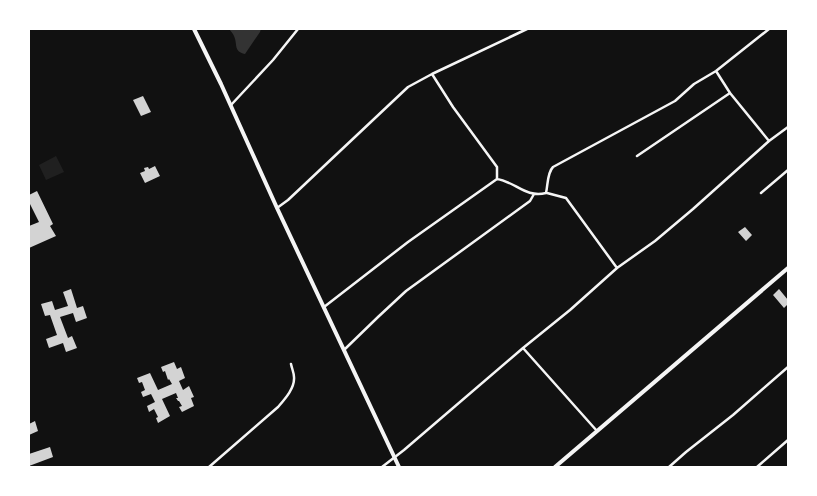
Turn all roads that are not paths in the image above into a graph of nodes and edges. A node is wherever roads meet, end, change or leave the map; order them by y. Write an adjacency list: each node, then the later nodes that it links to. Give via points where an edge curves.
1 (194, 29): 8 (main road)
2 (298, 29): 8 (street)
3 (527, 29): 6 (street)
4 (769, 29): 5 (street)
5 (716, 71): 7 (street); 14 (street, via 676,100 550,170)
6 (432, 74): 13 (street, via 497,167); 17 (street, via 408,87)
7 (730, 93): 10 (street); 11 (street)
8 (230, 105): 17 (main road)
9 (788, 127): 10 (street)
10 (769, 142): 18 (street, via 655,241)
11 (637, 156)
12 (788, 170): 15 (street)
13 (497, 179): 16 (street); 20 (street)
14 (546, 193): 16 (street); 18 (street, via 566,198)
15 (761, 193)
16 (534, 194): 22 (street, via 530,201 406,291)
17 (277, 208): 20 (main road)
18 (617, 268): 21 (street)
19 (788, 268): 25 (main road)
20 (324, 307): 22 (main road)
21 (523, 348): 25 (street); 27 (street)
22 (344, 350): 27 (main road)
23 (292, 364): 28 (street, via 294,382 283,401)
24 (788, 367): 32 (street)
25 (597, 431): 31 (main road)
26 (788, 440): 33 (street)
27 (394, 457): 29 (street); 30 (main road)
28 (210, 467)
29 (382, 467)
30 (399, 467)
31 (555, 467)
32 (669, 467)
33 (757, 467)

